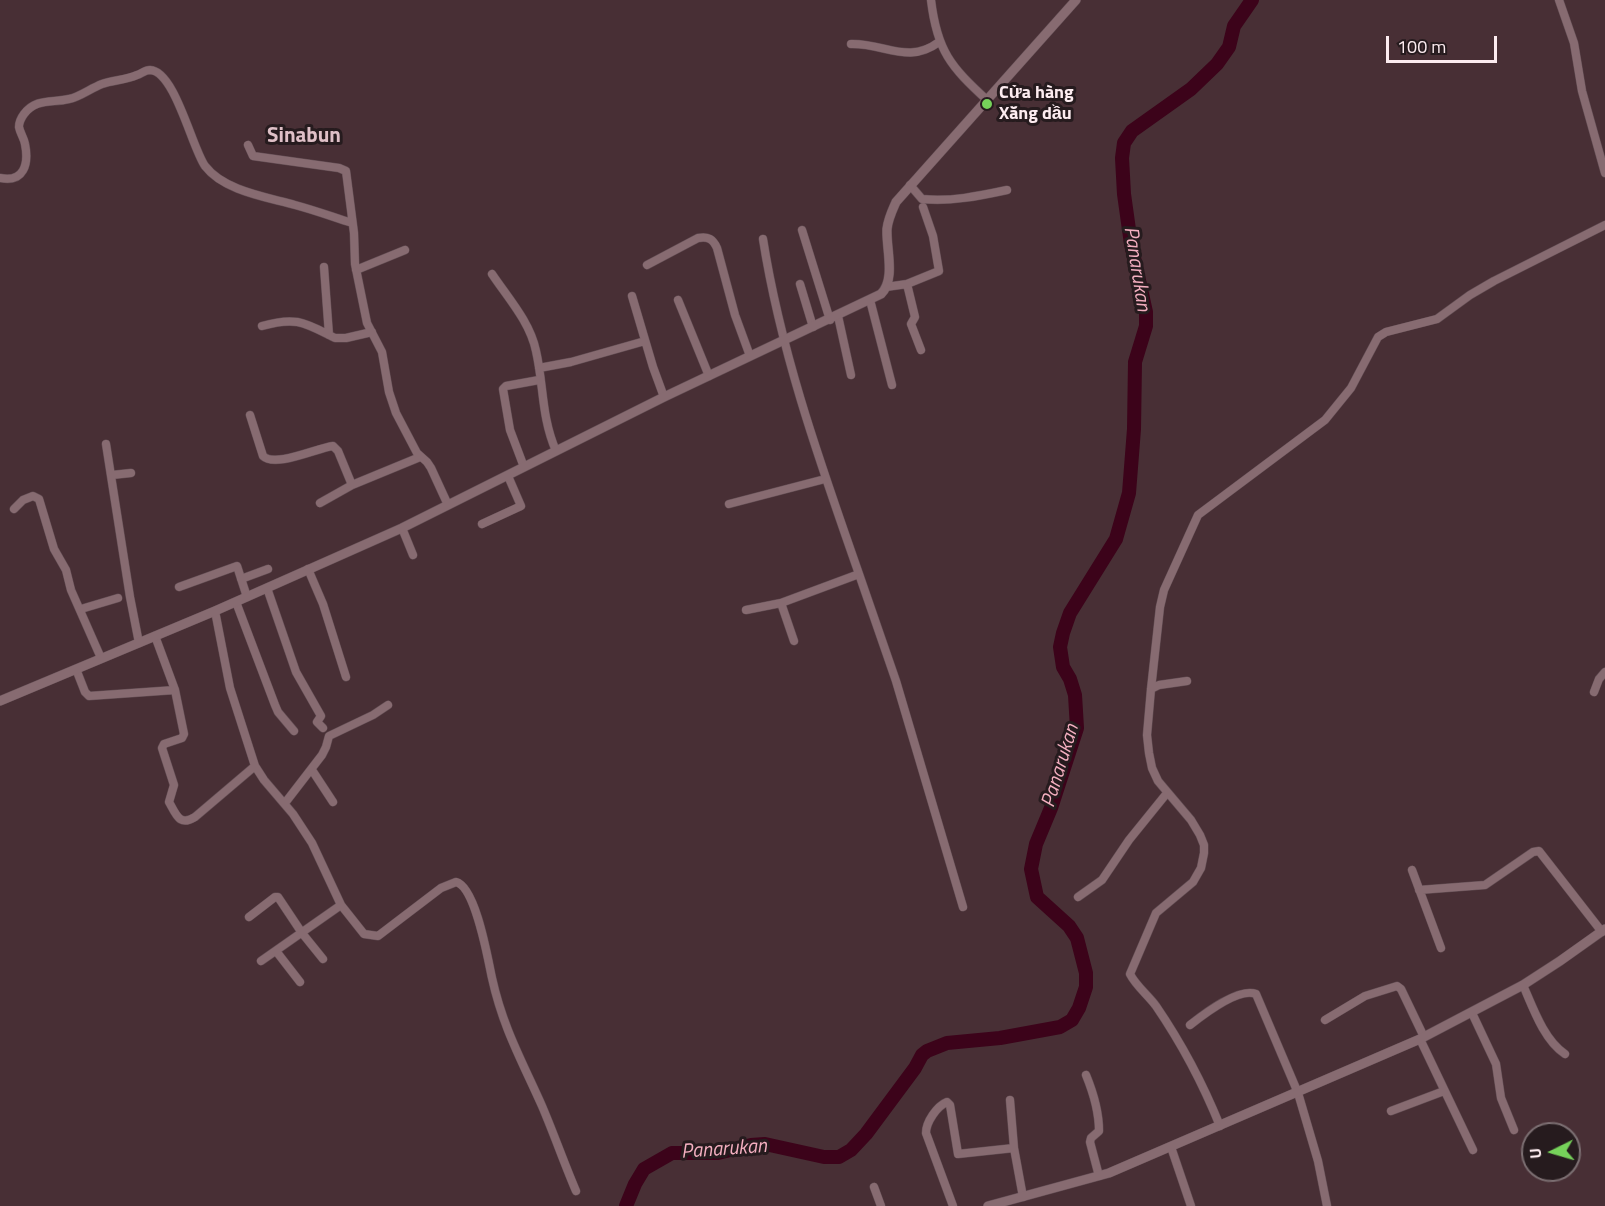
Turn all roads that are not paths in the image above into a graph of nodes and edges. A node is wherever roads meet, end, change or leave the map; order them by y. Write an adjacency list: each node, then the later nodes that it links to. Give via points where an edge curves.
1 (931, 0): 4 (street)
2 (1076, 0): 6 (street)
3 (1559, 0): 8 (street, via 1574,43 1582,91)
4 (939, 42): 5 (street, via 926,51 912,53 874,44); 6 (street, via 956,70)
5 (851, 44)
6 (987, 100): 10 (street)
7 (248, 145): 13 (street, via 254,156 344,170)
8 (1605, 173)
9 (0, 178): 13 (street, via 12,179 26,168 25,143 19,126 34,104 71,99 100,84 150,70 169,84 198,151 213,174 266,199)
10 (910, 185): 11 (street, via 922,200 956,200); 24 (street, via 896,202 888,221)
11 (1007, 190)
12 (923, 207): 23 (street, via 939,271)
13 (352, 223): 20 (street)
14 (1605, 225): 81 (street, via 1484,287 1437,319 1380,335 1351,388 1325,420 1200,513 1162,598)
15 (802, 230): 28 (street)
16 (763, 239): 34 (street)
17 (405, 250): 20 (street)
18 (647, 265): 36 (street, via 698,238 714,242)
19 (324, 267): 32 (street)
20 (356, 270): 31 (street)
21 (492, 274): 37 (street, via 530,333)
22 (800, 284): 30 (street)
23 (907, 284): 24 (street); 35 (street, via 915,317 911,324)
24 (886, 287): 27 (street)
25 (632, 296): 33 (street)
26 (678, 300): 39 (street)
27 (870, 300): 28 (street); 41 (street)
28 (834, 318): 30 (street); 38 (street)
29 (262, 326): 32 (street, via 282,320 299,321)
30 (813, 327): 34 (street)
31 (372, 332): 32 (street, via 346,339); 46 (street, via 382,352 392,404)
32 (329, 335)
33 (645, 341): 37 (street); 42 (street)
34 (785, 341): 36 (street); 51 (street)
35 (921, 350)
36 (750, 356): 39 (street)
37 (539, 368): 40 (street)
38 (851, 375)
39 (709, 376): 42 (street)
40 (539, 380): 45 (street, via 548,431); 47 (street, via 503,388 510,430)
41 (892, 385)
42 (664, 397): 45 (street)
43 (250, 415): 52 (street, via 266,459 333,446)
44 (106, 444): 49 (street)
45 (556, 451): 47 (street)
46 (420, 457): 52 (street); 55 (street, via 431,468)
47 (524, 466): 50 (street)
48 (131, 473): 49 (street)
49 (112, 475): 75 (street)
50 (508, 476): 55 (street); 57 (street, via 521,506)
51 (825, 479): 54 (street); 62 (street)
52 (352, 485): 53 (street)
53 (320, 503)
54 (729, 504)
55 (448, 505): 58 (street)
56 (14, 509): 70 (street, via 33,496 39,499 54,549)
57 (482, 524)
58 (402, 528): 59 (street); 61 (street)
59 (413, 555)
60 (268, 569): 63 (street)
61 (308, 569): 65 (street); 79 (street)
62 (859, 574): 69 (street); 97 (street, via 896,681)
63 (241, 579): 64 (street, via 234,566); 66 (street)
64 (178, 587)
65 (267, 588): 66 (street); 86 (street, via 293,666 321,716 317,722)
66 (247, 597): 68 (street)
67 (118, 598): 70 (street)
68 (236, 602): 72 (street); 87 (street, via 278,712)
69 (782, 603): 71 (street); 74 (street)
70 (81, 609): 76 (street)
71 (746, 610)
72 (215, 611): 73 (street); 88 (street, via 230,688)
73 (155, 636): 75 (street); 82 (street)
74 (794, 641)
75 (140, 643): 76 (street)
76 (101, 658): 77 (street)
77 (76, 669): 82 (street, via 89,696); 84 (street)
78 (1605, 672): 83 (street)
79 (346, 677)
80 (1188, 681): 81 (street)
81 (1151, 689): 90 (street, via 1149,753 1155,774)
82 (175, 690): 88 (street, via 184,736 162,748 174,785 169,802 182,821 195,818)
83 (1594, 692)
84 (0, 701)
85 (388, 705): 89 (street, via 329,736 327,747)
86 (323, 728)
87 (294, 731)
88 (255, 766): 92 (street)
89 (312, 770): 91 (street); 92 (street)
90 (1167, 793): 95 (street, via 1102,880); 117 (street, via 1200,835 1203,859 1193,882 1156,913 1130,974 1183,1048)
91 (333, 802)
92 (285, 803): 96 (street, via 312,843)
93 (1412, 870): 94 (street)
94 (1419, 890): 99 (street, via 1485,885 1539,851); 101 (street)
95 (1078, 897)
96 (341, 905): 100 (street); 124 (street, via 364,934 378,936 441,888 456,882 464,887 482,933 505,1026)
97 (963, 906)
98 (249, 917): 100 (street, via 278,897)
99 (1603, 930): 106 (street)
100 (302, 933): 102 (street); 103 (street)
101 (1441, 948)
102 (276, 951): 104 (street); 105 (street)
103 (323, 959)
104 (261, 961)
105 (300, 982)
106 (1523, 985): 107 (street); 111 (street, via 1548,1035)
107 (1472, 1013): 110 (street); 118 (street, via 1497,1067 1501,1098)
108 (1325, 1020): 110 (street, via 1365,996 1397,986)
109 (1190, 1025): 114 (street, via 1225,1001 1256,993)
110 (1422, 1038): 113 (street); 114 (street)
111 (1565, 1054)
112 (1086, 1075): 122 (street, via 1098,1124 1090,1143)
113 (1444, 1091): 116 (street); 121 (street)
114 (1298, 1093): 117 (street); 130 (street)
115 (1010, 1100): 120 (street)
116 (1391, 1111)
117 (1220, 1126): 119 (street)
118 (1514, 1130)
119 (1172, 1147): 122 (street); 129 (street)
120 (1014, 1148): 125 (street); 127 (street, via 958,1154 950,1105 941,1104 926,1126 926,1133)
121 (1473, 1150)
122 (1099, 1176): 125 (street)
123 (874, 1187): 126 (street)
124 (576, 1191)
125 (1023, 1197): 128 (street)
126 (881, 1206)
127 (953, 1206)
128 (988, 1206)
129 (1191, 1206)
130 (1327, 1206)

